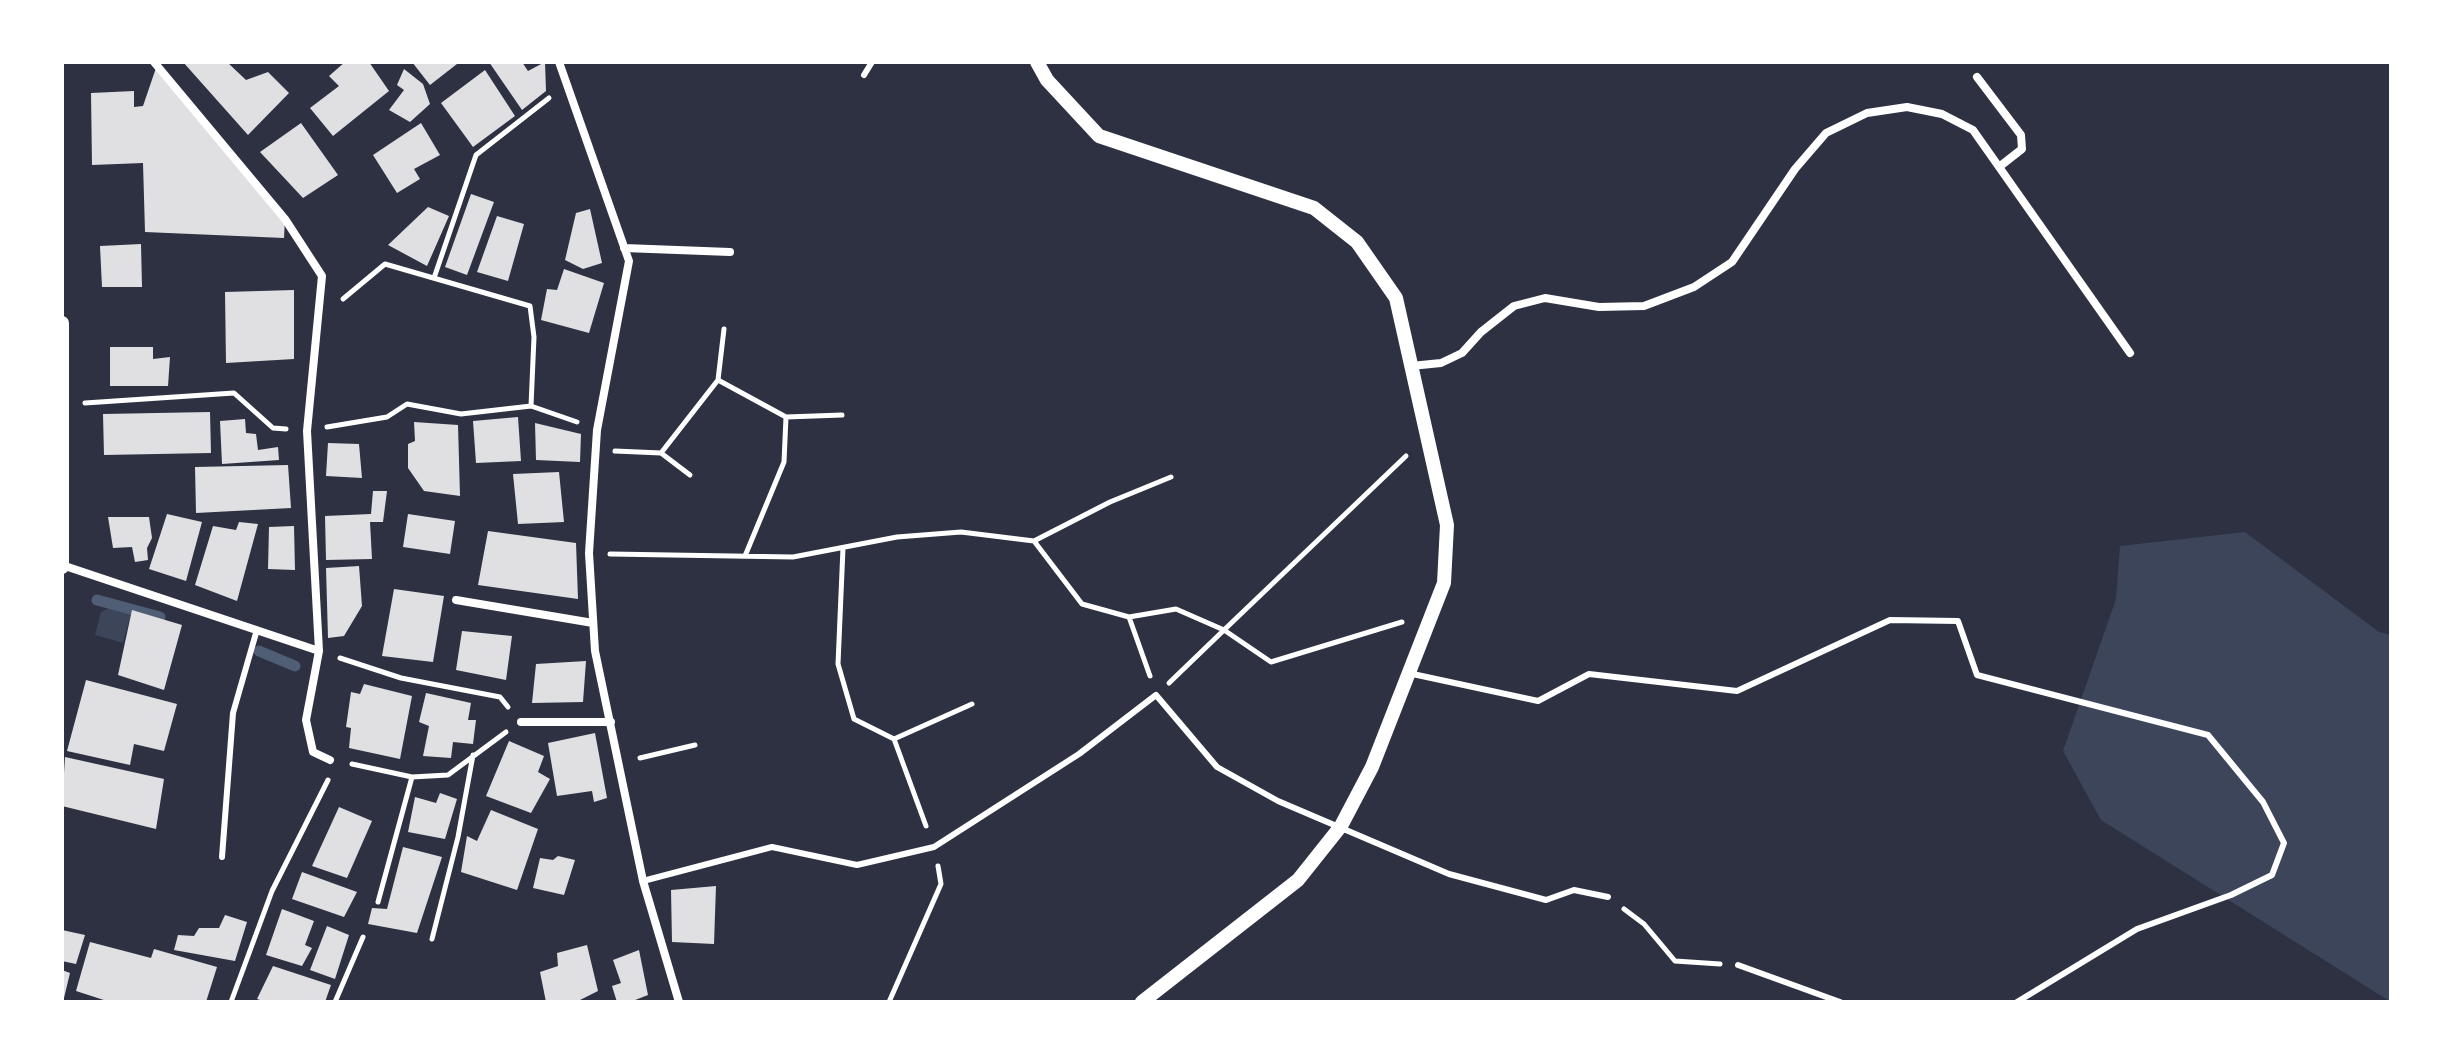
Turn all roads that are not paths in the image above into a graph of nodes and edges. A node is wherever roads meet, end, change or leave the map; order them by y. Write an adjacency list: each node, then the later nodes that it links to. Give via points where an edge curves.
1 (154, 62): 17 (street, via 285,219 322,276 307,431)
2 (559, 62): 8 (street)
3 (872, 62): 5 (lane)
4 (1037, 62): 12 (street, via 1099,136 1314,208 1357,242 1396,298)
5 (864, 75)
6 (1977, 77): 7 (street, via 2021,135 2022,149)
7 (1999, 167): 11 (street); 12 (street, via 1973,130 1942,114 1907,107 1867,113 1826,133 1732,262 1694,287 1644,306 1599,307 1545,298 1514,306 1462,353 1441,363)
8 (624, 248): 9 (street); 15 (street, via 629,261 597,430 589,553)
9 (730, 252)
10 (62, 323): 13 (street)
11 (2130, 353)
12 (1411, 366): 18 (street, via 1447,525 1444,583)
13 (62, 566): 16 (street)
14 (456, 600): 15 (street)
15 (593, 623): 20 (street)
16 (256, 633): 17 (street); 23 (lane, via 233,713)
17 (319, 651): 21 (street, via 306,720 313,752)
18 (1408, 673): 22 (street, via 1372,767); 30 (lane, via 1538,701 1589,674 1737,691 1890,620 1958,621 1977,675 2208,735 2263,802 2284,843 2272,875 2137,929)
19 (521, 722): 20 (street)
20 (611, 722): 24 (street)
21 (330, 760)
22 (1341, 826): 24 (lane, via 1278,801 1217,767 1156,695 1079,754 934,847 857,865 772,847); 25 (lane, via 1449,874 1546,900 1574,890); 28 (street, via 1298,880)
23 (222, 857)
24 (643, 881): 27 (street)
25 (1608, 897)
26 (1738, 965): 29 (lane)
27 (679, 1002)
28 (1142, 1002)
29 (1840, 1002)
30 (2017, 1002)

